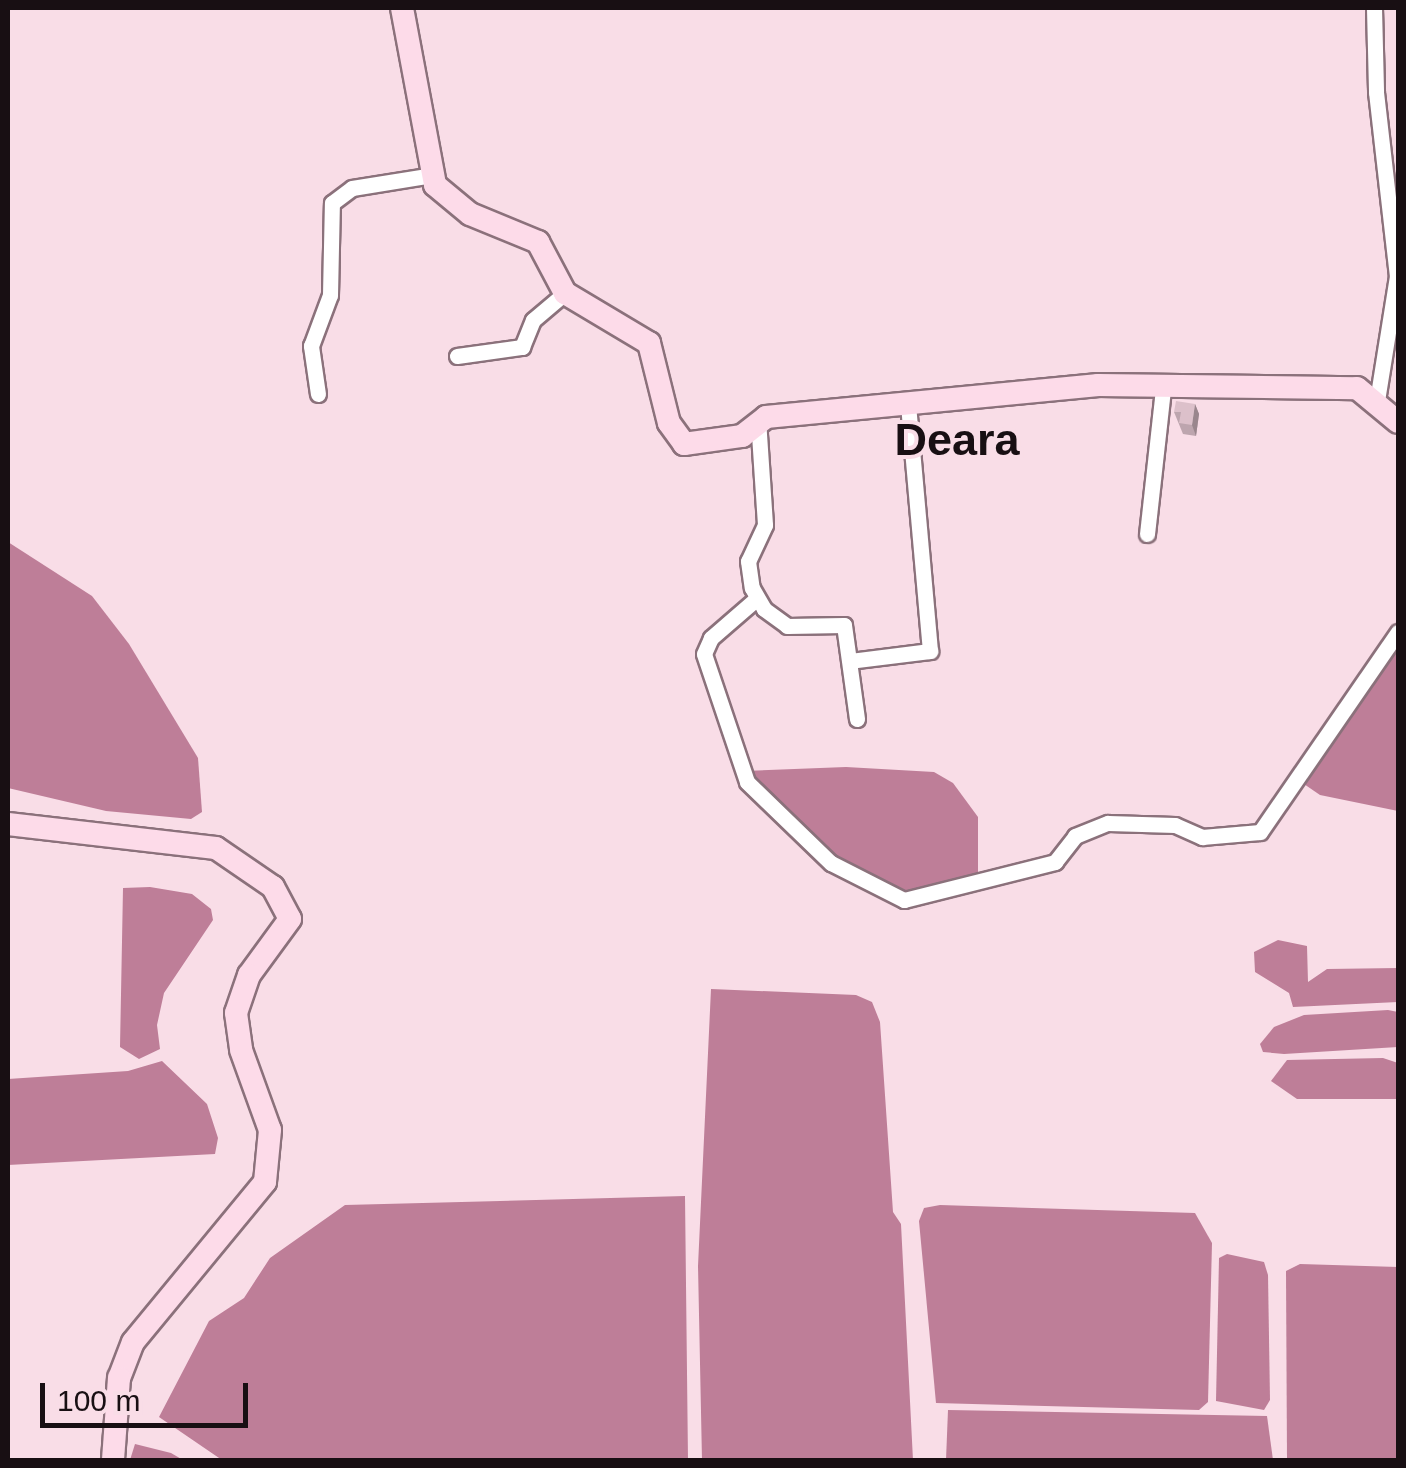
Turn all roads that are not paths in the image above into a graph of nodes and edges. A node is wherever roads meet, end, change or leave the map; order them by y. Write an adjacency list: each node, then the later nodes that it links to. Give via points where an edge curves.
1 (402, 8): 3 (main road)
2 (1374, 8): 8 (street, via 1396,276)
3 (432, 175): 4 (main road, via 448,199 470,214 538,242); 7 (street, via 352,188 332,203 330,295 311,346)
4 (565, 293): 5 (street, via 533,320 522,348); 10 (main road, via 649,343 669,423 684,444 742,436)
5 (458, 356)
6 (1163, 389): 8 (main road, via 1338,387); 9 (main road, via 1098,385); 12 (street)
7 (318, 394)
8 (1377, 402): 11 (main road)
9 (908, 403): 10 (main road); 15 (street, via 930,651)
10 (758, 419): 13 (street, via 766,513 748,562)
11 (1398, 422)
12 (1148, 534)
13 (756, 599): 14 (street, via 710,638 704,654 747,782 831,864 904,900 1055,862 1076,836 1108,823 1176,825 1202,837 1260,832); 15 (street, via 798,630 844,625)
14 (1398, 632)
15 (850, 660): 16 (street)
16 (857, 719)
17 (8, 824): 18 (main road, via 216,848 273,887 290,919 284,936 249,974 236,1013 241,1050 270,1130 265,1182 168,1291 133,1342 119,1378)
18 (114, 1460)

